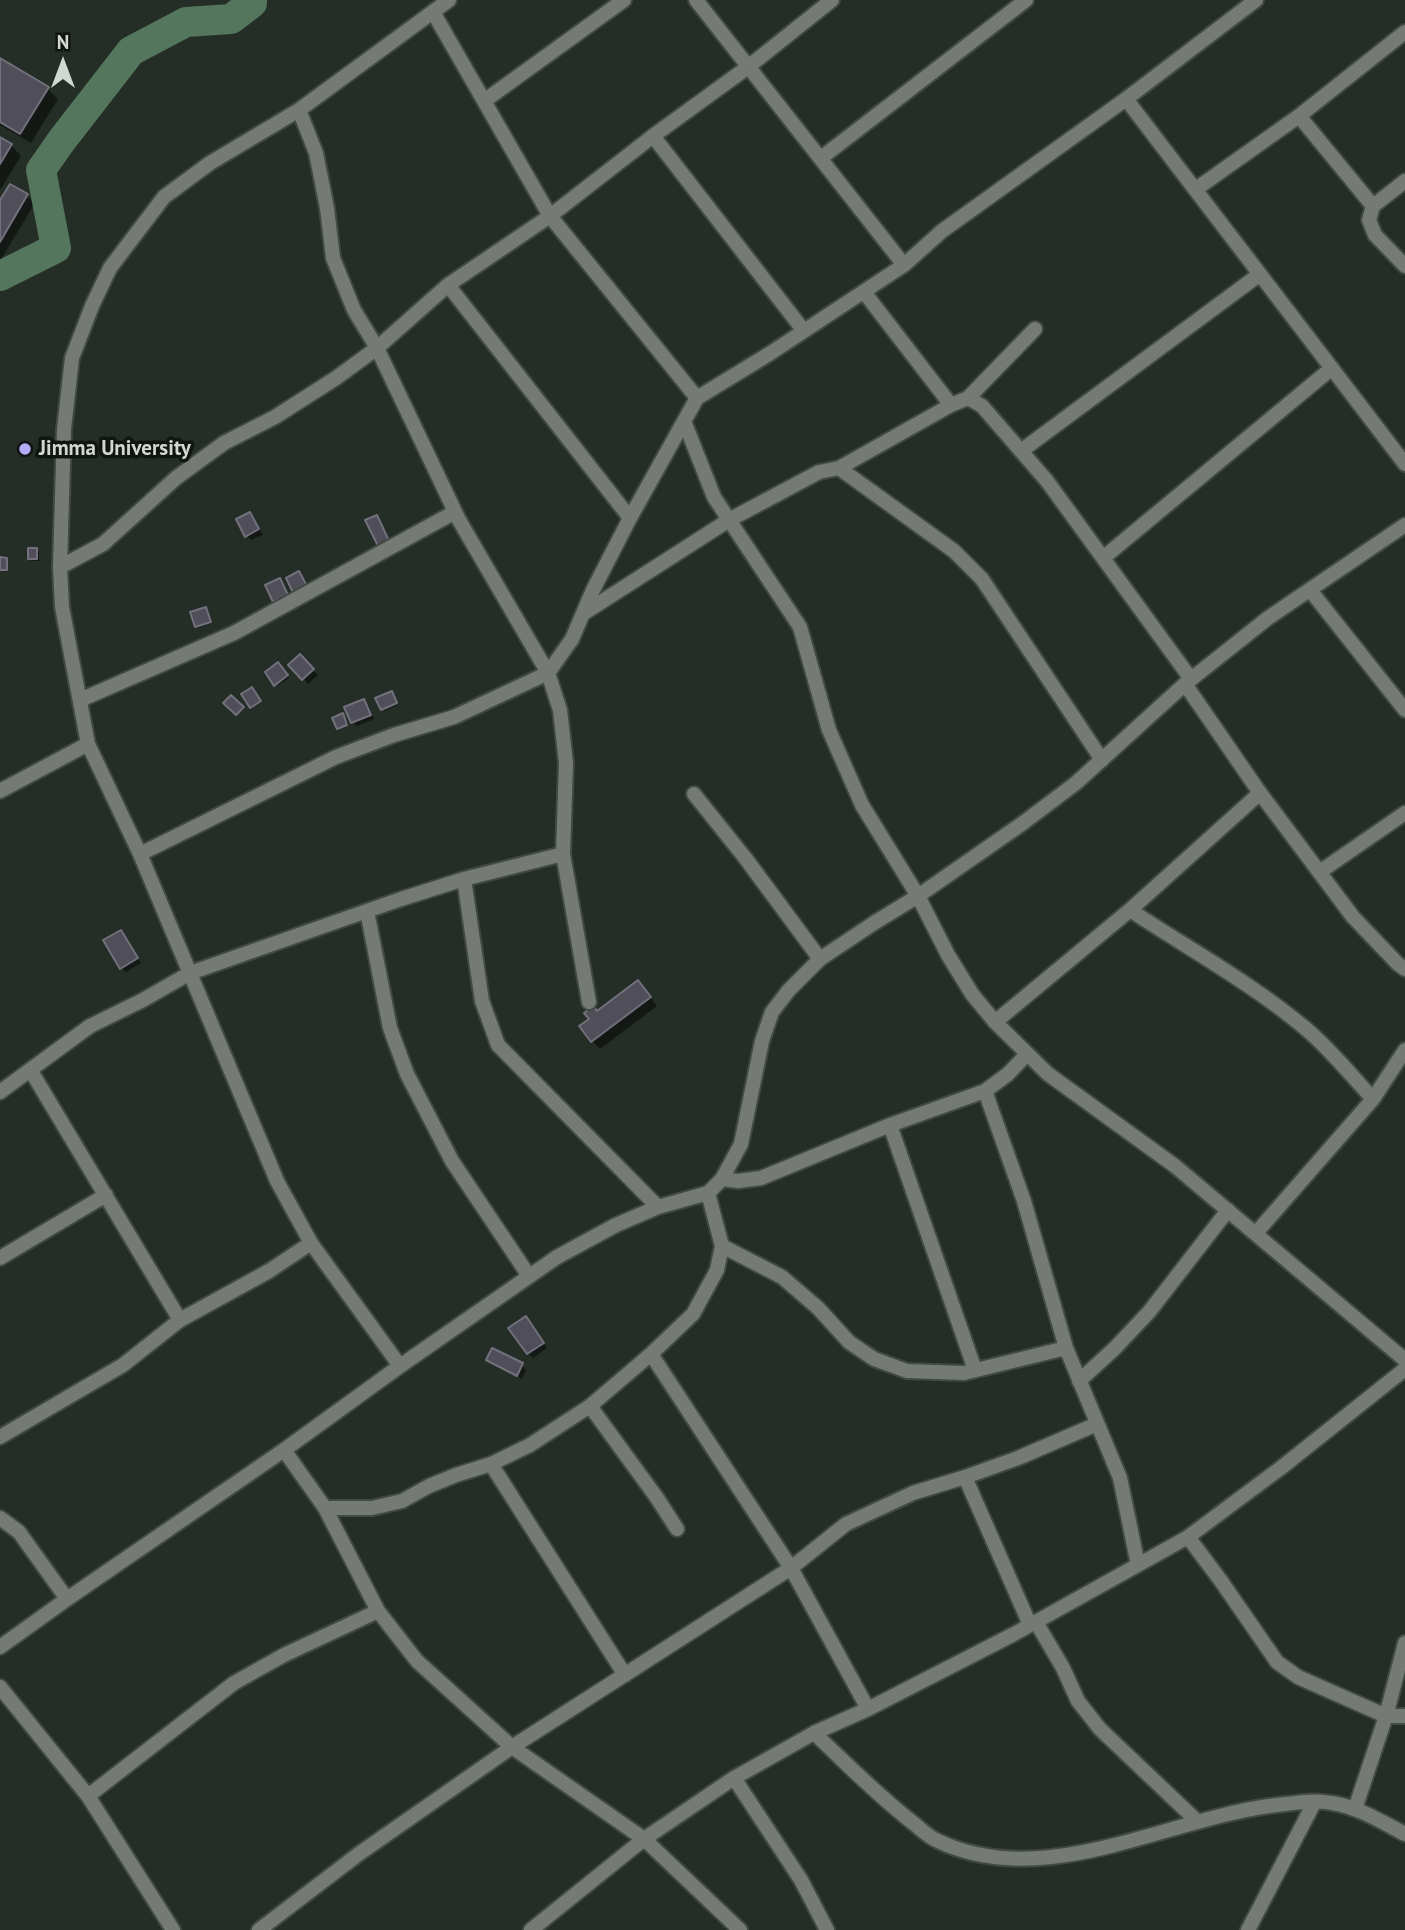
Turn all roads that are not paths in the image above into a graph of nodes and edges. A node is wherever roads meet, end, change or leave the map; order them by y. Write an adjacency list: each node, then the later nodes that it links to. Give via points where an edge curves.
1 (449, 0): 7 (street)
2 (624, 0): 11 (street)
3 (696, 0): 9 (street)
4 (832, 0): 9 (street)
5 (1026, 0): 15 (street)
6 (1256, 0): 10 (street)
7 (433, 12): 11 (street); 12 (street)
8 (1405, 32): 13 (street)
9 (748, 67): 14 (street); 15 (street)
10 (1126, 99): 17 (street); 20 (street, via 943,231)
11 (484, 101): 19 (street)
12 (299, 110): 27 (street, via 316,153 333,258 354,310); 41 (street, via 209,163 164,197 110,268 72,358 64,429)
13 (1299, 116): 17 (street); 18 (street)
14 (653, 136): 19 (street); 26 (street)
15 (821, 158): 20 (street)
16 (1405, 181): 18 (street)
17 (1195, 189): 22 (street)
18 (1373, 206): 21 (street, via 1369,220 1375,235)
19 (550, 216): 23 (street); 29 (street)
20 (904, 265): 24 (street)
21 (1405, 266)
22 (1260, 274): 28 (street); 33 (street)
23 (448, 285): 27 (street); 37 (street)
24 (864, 292): 26 (street); 31 (street)
25 (1035, 328): 30 (street)
26 (804, 331): 29 (street)
27 (377, 348): 36 (street); 41 (street, via 275,417 224,443 176,478 103,544)
28 (1332, 368): 34 (street); 40 (street)
29 (697, 398): 32 (street)
30 (968, 398): 31 (street); 33 (street, via 982,406)
31 (951, 405): 35 (street)
32 (684, 421): 37 (street); 38 (street, via 714,497)
33 (1021, 451): 40 (street)
34 (1405, 464)
35 (839, 468): 38 (street, via 819,472); 49 (street, via 954,551 982,579)
36 (455, 512): 44 (street); 46 (street, via 234,634)
37 (630, 518): 43 (street)
38 (729, 520): 43 (street); 58 (street, via 800,627 829,730 862,805)
39 (1405, 525): 42 (street)
40 (1103, 558): 45 (street)
41 (60, 567): 46 (street, via 62,607)
42 (1310, 590): 45 (street); 47 (street)
43 (583, 614): 44 (street)
44 (548, 673): 54 (street, via 454,717 337,757); 55 (street, via 560,710 566,763)
45 (1188, 681): 49 (street); 51 (street)
46 (80, 700): 48 (street)
47 (1405, 710)
48 (88, 744): 50 (street); 54 (street)
49 (1102, 760): 58 (street, via 1023,823)
50 (0, 792)
51 (1260, 793): 56 (street); 59 (street)
52 (694, 794): 61 (street)
53 (1405, 813): 56 (street)
54 (140, 854): 63 (street)
55 (563, 854): 57 (street); 64 (street)
56 (1321, 871): 62 (street, via 1353,917)
57 (464, 879): 60 (street); 76 (street, via 482,1001 498,1045)
58 (918, 896): 61 (street); 65 (street, via 972,994)
59 (1130, 910): 65 (street); 71 (street, via 1251,986 1307,1030)
60 (367, 911): 63 (street); 82 (street, via 390,1028 407,1074 452,1161)
61 (820, 960): 73 (street, via 772,1012 741,1144)
62 (1403, 964)
63 (191, 973): 68 (street, via 90,1026); 79 (street, via 276,1181)
64 (589, 1002)
65 (995, 1022): 67 (street)
66 (1405, 1050): 71 (street)
67 (1027, 1054): 69 (street); 77 (street)
68 (31, 1070): 70 (street); 75 (street)
69 (985, 1091): 72 (street); 84 (street, via 1024,1201)
70 (0, 1092)
71 (1373, 1099): 78 (street)
72 (890, 1125): 73 (street, via 761,1178); 89 (street)
73 (722, 1179): 74 (street)
74 (708, 1193): 76 (street); 80 (street)
75 (106, 1195): 81 (street); 83 (street)
76 (658, 1206): 82 (street, via 616,1224)
77 (1228, 1210): 78 (street); 90 (street, via 1149,1312)
78 (1256, 1233): 86 (street)
79 (311, 1243): 83 (street); 87 (street)
80 (722, 1246): 85 (street, via 717,1270 693,1314); 89 (street, via 782,1277 849,1342 874,1359 907,1371)
81 (0, 1258)
82 (529, 1276): 87 (street)
83 (180, 1320): 93 (street, via 123,1365)
84 (1066, 1348): 89 (street); 90 (street)
85 (651, 1354): 91 (street); 102 (street)
86 (1405, 1360)
87 (400, 1366): 94 (street)
88 (1405, 1369): 100 (street)
89 (975, 1370)
90 (1079, 1381): 92 (street)
91 (590, 1406): 95 (street); 99 (street)
92 (1097, 1424): 96 (street); 101 (street, via 1120,1478)
93 (0, 1437)
94 (284, 1450): 97 (street); 103 (street)
95 (491, 1464): 97 (street, via 402,1501 372,1508); 108 (street)
96 (965, 1477): 102 (street, via 913,1493 846,1524); 105 (street)
97 (325, 1508): 104 (street)
98 (0, 1518): 103 (street, via 19,1532)
99 (677, 1530)
100 (1188, 1537): 101 (street); 111 (street, via 1277,1662 1298,1677)
101 (1138, 1565): 105 (street)
102 (790, 1568): 108 (street); 110 (street)
103 (67, 1599): 107 (street)
104 (378, 1611): 114 (street, via 417,1661); 116 (street, via 234,1684)
105 (1033, 1624): 110 (street); 119 (street, via 1100,1729)
106 (1405, 1643): 111 (street)
107 (0, 1647)
108 (625, 1675): 114 (street)
109 (0, 1687): 116 (street)
110 (868, 1709): 113 (street)
111 (1386, 1716): 112 (street); 118 (street)
112 (1405, 1716)
113 (814, 1733): 115 (street); 119 (street, via 895,1809 936,1840 981,1857 1071,1855)
114 (512, 1746): 121 (street); 123 (street)
115 (734, 1779): 121 (street); 126 (street, via 801,1880)
116 (88, 1796): 122 (street)
117 (1314, 1802): 118 (street); 119 (street, via 1247,1809); 127 (street)
118 (1354, 1808): 120 (street)
119 (1198, 1822)
120 (1405, 1834)
121 (644, 1839): 124 (street); 125 (street)
122 (173, 1930)
123 (259, 1930)
124 (531, 1930)
125 (740, 1930)
126 (827, 1930)
127 (1248, 1930)

